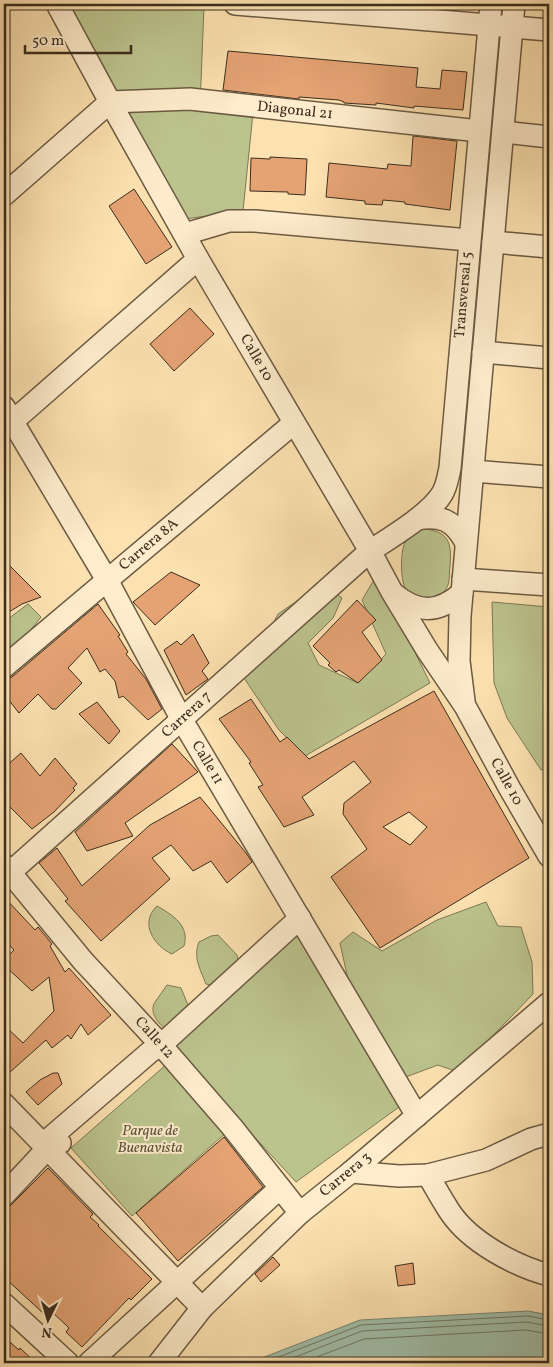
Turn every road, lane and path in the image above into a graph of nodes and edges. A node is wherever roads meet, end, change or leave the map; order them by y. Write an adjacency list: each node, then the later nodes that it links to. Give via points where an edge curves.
1 (58, 4): 8 (street, Calle 10)
2 (235, 4): 5 (street)
3 (491, 4): 5 (street, Transversal 5)
4 (514, 4): 6 (street, Transversal 5)
5 (489, 25): 6 (street); 9 (street, Transversal 5)
6 (512, 27): 7 (street); 10 (street, Transversal 5)
7 (549, 30)
8 (110, 102): 9 (street, Diagonal 21, via 190,99); 12 (street); 13 (street, Calle 10)
9 (479, 131): 14 (street, Transversal 5)
10 (503, 132): 11 (street); 15 (street, Transversal 5)
11 (549, 137)
12 (4, 195)
13 (185, 234): 14 (street, via 230,221 255,221); 17 (street, Calle 10)
14 (469, 240): 24 (street, Transversal 5, via 450,468 441,496)
15 (493, 242): 16 (street); 18 (street, Transversal 5)
16 (549, 247)
17 (198, 259): 20 (street); 21 (street, Calle 10)
18 (483, 352): 19 (street); 22 (street, Transversal 5)
19 (549, 358)
20 (7, 419): 27 (street, Calle 11)
21 (294, 423): 26 (street, Calle 10); 27 (street, Carrera 8A)
22 (473, 471): 23 (street); 25 (street, Transversal 5)
23 (549, 477)
24 (417, 519): 25 (street, via 446,520 458,529); 26 (street, Transversal 5)
25 (465, 541): 29 (street, Calle 10)
26 (370, 551): 30 (street, Calle 10); 33 (street, Carrera 7)
27 (108, 580): 31 (street, Carrera 8A); 33 (street, Calle 11)
28 (549, 585): 29 (street)
29 (462, 586): 30 (street, via 450,603 435,608 419,608); 32 (street, Calle 10, via 459,654)
30 (392, 592): 32 (street, Calle 10)
31 (4, 667)
32 (465, 706): 34 (street, Calle 10)
33 (182, 720): 35 (street, Carrera 7); 36 (street, Calle 11)
34 (549, 856)
35 (6, 872): 38 (street, Calle 12, via 83,962)
36 (300, 918): 38 (street); 40 (street, Calle 11)
37 (549, 1003): 40 (street, Carrera 3)
38 (161, 1045): 42 (street, via 155,1060 59,1143); 45 (street, Calle 12)
39 (4, 1104): 42 (street)
40 (417, 1116): 43 (street, Carrera 3)
41 (549, 1134): 44 (street, via 486,1160)
42 (47, 1149): 46 (street); 49 (street)
43 (352, 1172): 44 (street); 47 (street, Carrera 3)
44 (428, 1175): 48 (street, via 450,1213 491,1250)
45 (280, 1188): 47 (street, Calle 12); 49 (street)
46 (4, 1195)
47 (300, 1213): 51 (street, Carrera 3)
48 (549, 1275)
49 (177, 1283): 51 (street); 53 (street)
50 (4, 1304): 52 (street)
51 (202, 1308): 54 (street, Carrera 3)
52 (68, 1363)
53 (89, 1363)
54 (159, 1363)

